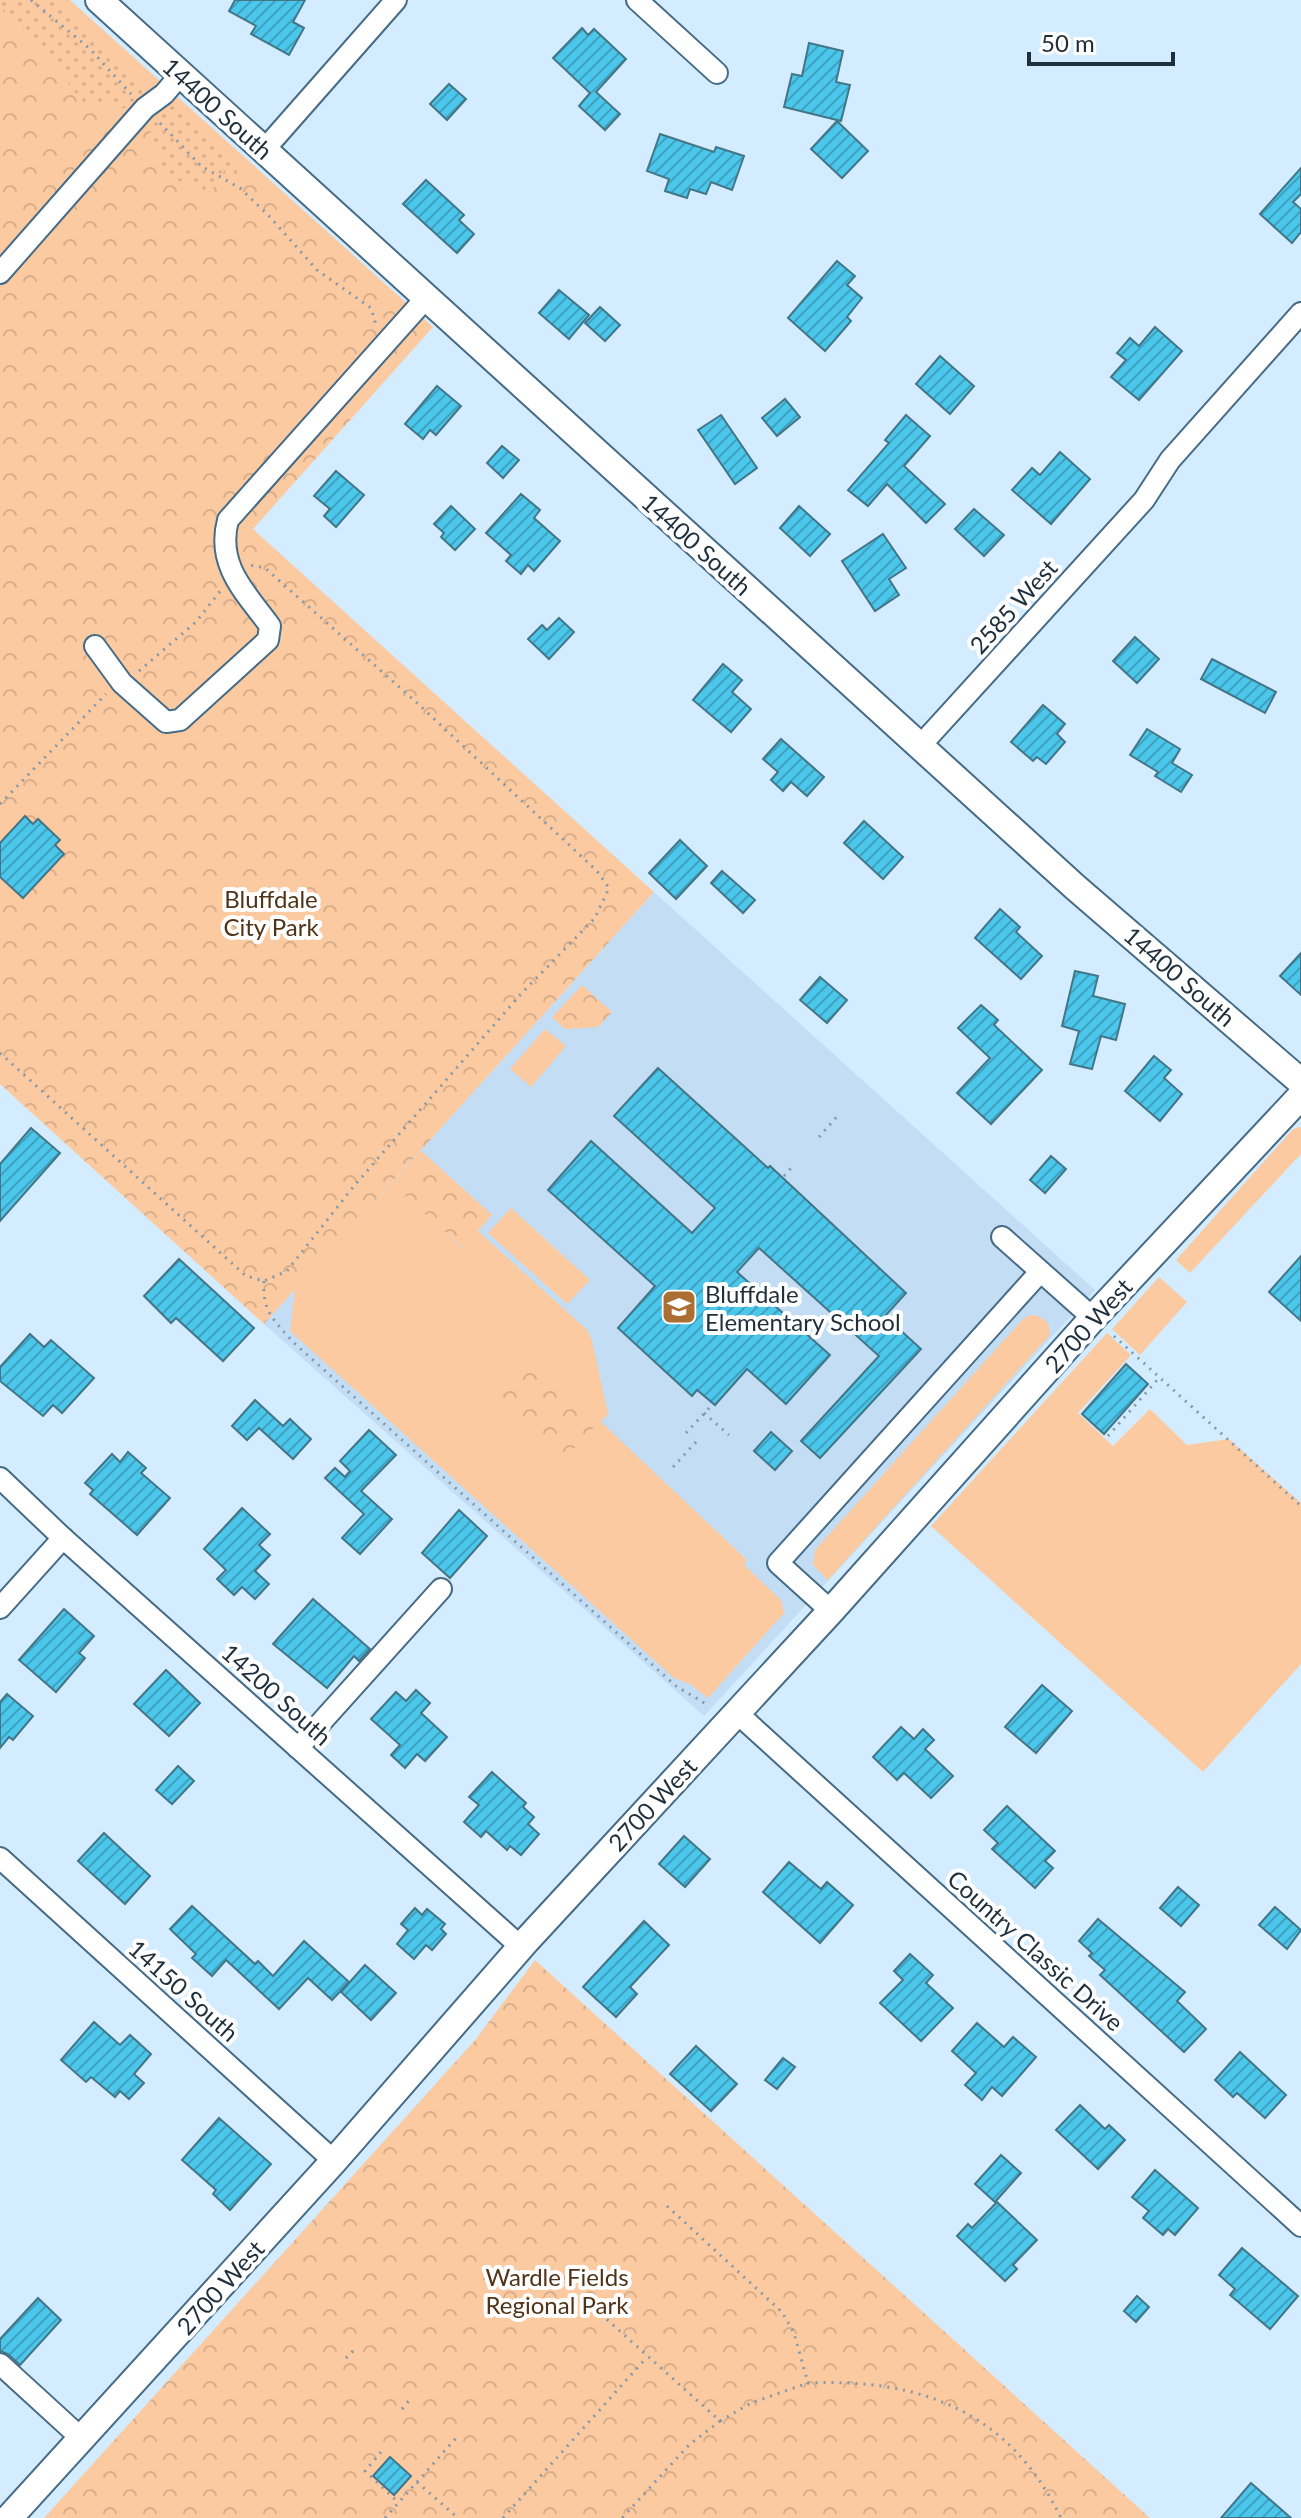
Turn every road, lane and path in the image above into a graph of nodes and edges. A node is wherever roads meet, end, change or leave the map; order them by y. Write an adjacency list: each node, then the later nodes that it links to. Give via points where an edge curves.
1 (31, 0): 7 (path, via 90,49)
2 (99, 0): 6 (main road, 14400 South)
3 (396, 0): 9 (street)
4 (637, 0): 5 (street)
5 (717, 73)
6 (181, 74): 9 (main road, 14400 South); 10 (street)
7 (134, 97)
8 (158, 121): 13 (path, via 201,166 240,188 317,270 371,308)
9 (264, 150): 11 (main road, 14400 South)
10 (0, 273)
11 (426, 298): 14 (street, via 228,520 223,538); 17 (main road, 14400 South)
12 (1301, 313): 17 (street, 2585 West, via 1170,460 1144,500)
13 (377, 331)
14 (234, 576): 16 (path, via 196,622); 16 (street, via 270,626 268,640 180,720 166,722); 28 (path, via 245,565 265,568 416,702 609,888 595,918 520,995 287,1271)
15 (95, 646): 16 (street)
16 (122, 683): 18 (path)
17 (920, 746): 20 (main road, 14400 South)
18 (0, 804)
19 (0, 1053): 28 (path, via 246,1276)
20 (1301, 1082)
21 (1301, 1096): 29 (main road, 2700 West)
22 (840, 1113): 23 (path)
23 (819, 1137)
24 (792, 1167): 25 (path)
25 (784, 1176)
26 (1002, 1237): 27 (street)
27 (1040, 1272): 29 (street); 44 (street, via 778,1563)
28 (264, 1281): 45 (path, via 266,1311 293,1342 676,1686)
29 (1093, 1318): 44 (main road, 2700 West)
30 (1114, 1336): 31 (path)
31 (1160, 1378): 36 (path); 40 (path)
32 (711, 1406): 33 (path)
33 (704, 1413): 34 (path); 35 (path)
34 (686, 1433)
35 (729, 1435)
36 (1108, 1436)
37 (696, 1442): 38 (path)
38 (673, 1467)
39 (0, 1478): 41 (street, 14200 South)
40 (1301, 1506)
41 (63, 1538): 43 (street); 47 (street, 14200 South)
42 (441, 1589): 47 (street)
43 (0, 1608)
44 (831, 1611): 46 (main road, 2700 West)
45 (706, 1704)
46 (737, 1713): 49 (main road, 2700 West); 52 (street, Country Classic Drive)
47 (298, 1748): 49 (street, 14200 South)
48 (0, 1858): 50 (street, 14150 South)
49 (521, 1947): 50 (main road, 2700 West)
50 (334, 2161): 63 (main road, 2700 West)
51 (667, 2206): 58 (path, via 782,2312 794,2333)
52 (1301, 2226)
53 (583, 2298): 55 (path)
54 (357, 2347): 56 (path)
55 (648, 2356): 61 (path); 70 (path)
56 (346, 2358)
57 (0, 2364): 63 (street)
58 (808, 2383): 61 (path, via 751,2403); 72 (path, via 870,2383 915,2391 954,2406 1019,2454)
59 (412, 2397): 60 (path)
60 (402, 2409)
61 (720, 2421): 71 (path, via 689,2445)
62 (457, 2437): 65 (path)
63 (81, 2438): 67 (main road, 2700 West)
64 (381, 2452): 66 (path, via 365,2471)
65 (417, 2482): 66 (path); 69 (path)
66 (399, 2503): 68 (path)
67 (9, 2518)
68 (385, 2518)
69 (458, 2518)
70 (503, 2518)
71 (622, 2518)
72 (1061, 2518)

